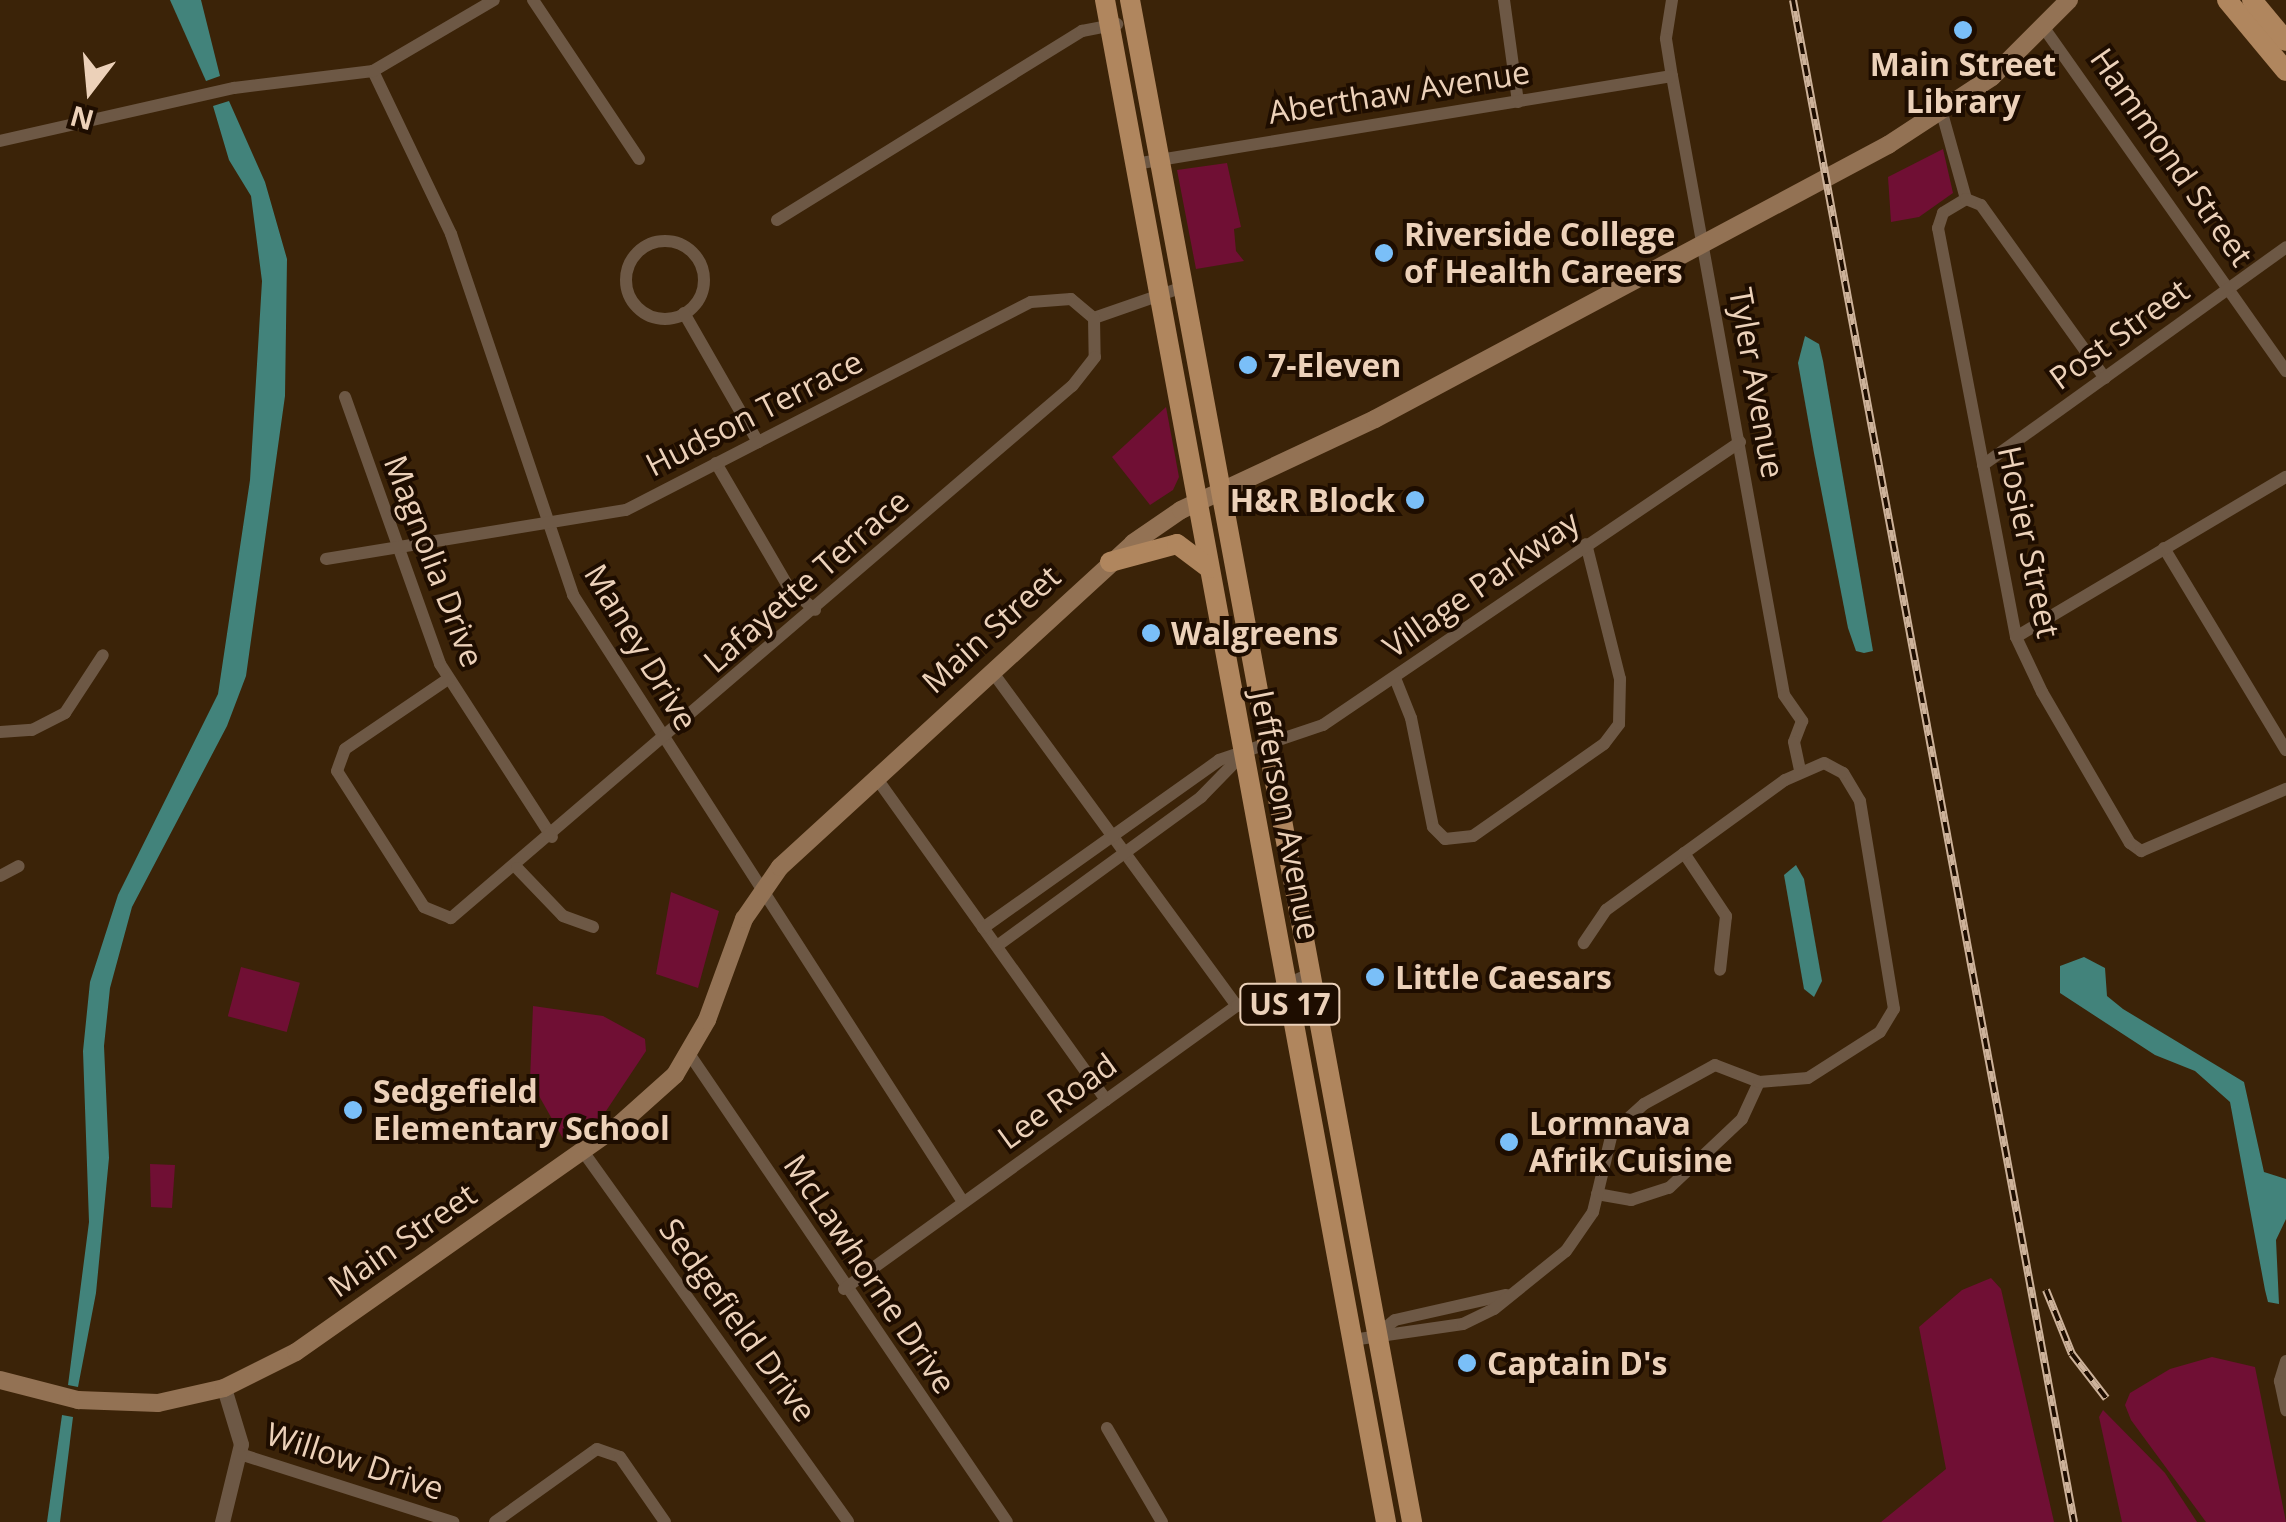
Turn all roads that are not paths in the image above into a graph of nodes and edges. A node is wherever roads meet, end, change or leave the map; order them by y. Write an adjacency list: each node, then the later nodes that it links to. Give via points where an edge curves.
1 (494, 0): 14 (street)
2 (533, 0): 21 (street)
3 (1105, 0): 11 (main road, Jefferson Avenue / US 17)
4 (1130, 0): 10 (main road, Jefferson Avenue / US 17)
5 (1504, 0): 17 (street)
6 (1672, 0): 16 (street, Tyler Avenue, via 1666,39)
7 (2069, 0): 12 (main road, Main Street)
8 (2227, 0): 15 (main road)
9 (2252, 0): 13 (main road)
10 (1134, 22): 11 (street); 20 (main road, Jefferson Avenue / US 17)
11 (1110, 25): 22 (main road, Jefferson Avenue / US 17); 24 (street, via 1072,38)
12 (2044, 28): 18 (main road, Main Street); 27 (street, Hammond Street)
13 (2286, 42)
14 (372, 72): 19 (street, via 234,88); 42 (street, Maney Drive, via 451,234)
15 (2286, 72)
16 (1672, 76): 17 (street, Aberthaw Avenue); 25 (street, Tyler Avenue)
17 (1518, 102): 20 (street, Aberthaw Avenue)
18 (1942, 113): 23 (street); 25 (main road, Main Street)
19 (0, 142)
20 (1159, 159): 22 (street, Aberthaw Avenue); 28 (main road, Jefferson Avenue / US 17)
21 (639, 160)
22 (1135, 164): 29 (main road, Jefferson Avenue / US 17)
23 (1966, 199): 33 (street, via 1981,205); 38 (street, Hosier Street, via 1943,213 1938,228)
24 (777, 220)
25 (1703, 244): 36 (street, Tyler Avenue); 40 (main road, Main Street, via 1375,419)
26 (2286, 246): 27 (street, Post Street)
27 (2231, 286): 32 (street, Hammond Street); 33 (street, Post Street)
28 (1183, 287): 29 (street); 40 (main road, Jefferson Avenue / US 17)
29 (1158, 292): 31 (street); 41 (main road, Jefferson Avenue / US 17)
30 (684, 313): 30 (street, via 703,286 696,257 671,242 644,248 628,272 632,300 655,318); 35 (street)
31 (1094, 318): 35 (street, Hudson Terrace, via 1071,299 1031,302); 49 (street, Lafayette Terrace, via 1095,357 1072,386)
32 (2286, 371)
33 (2105, 378): 38 (street, Post Street)
34 (345, 397): 44 (street, Magnolia Drive)
35 (758, 442): 37 (street, Hudson Terrace)
36 (1740, 442): 43 (street, Village Parkway); 60 (street, Tyler Avenue, via 1784,695 1802,721 1794,742)
37 (716, 464): 42 (street, Hudson Terrace, via 626,510); 49 (street, via 788,588)
38 (1983, 465): 50 (street, Hosier Street)
39 (2286, 476): 45 (street)
40 (1221, 491): 41 (main road, Main Street); 57 (main road, Jefferson Avenue / US 17)
41 (1197, 502): 47 (main road, Main Street); 48 (main road, Jefferson Avenue / US 17)
42 (546, 524): 44 (street, Hudson Terrace); 56 (street, Maney Drive, via 589,625)
43 (1586, 544): 54 (street, Village Parkway); 54 (street, via 1620,678 1620,724 1604,744 1473,836 1445,839 1433,827 1412,718)
44 (395, 548): 46 (street, Hudson Terrace); 53 (street, Magnolia Drive)
45 (2164, 548): 50 (street); 58 (street)
46 (326, 559)
47 (1110, 562): 48 (main road, via 1177,544); 52 (main road, Main Street)
48 (1210, 568): 59 (main road, Jefferson Avenue / US 17)
49 (815, 610): 56 (street, Lafayette Terrace)
50 (2016, 638): 62 (street, Hosier Street, via 2130,843 2149,851)
51 (103, 656): 55 (street, via 65,712 32,730)
52 (992, 670): 61 (main road, Main Street); 65 (street)
53 (448, 678): 66 (street, Magnolia Drive); 70 (street, Lafayette Terrace, via 345,749 337,763 340,782 420,901 441,918 460,916)
54 (1394, 678): 57 (street, Village Parkway, via 1323,725)
55 (0, 732)
56 (664, 740): 66 (street, Lafayette Terrace); 72 (street, Maney Drive)
57 (1268, 747): 59 (street, Village Parkway); 78 (main road, Jefferson Avenue / US 17)
58 (2286, 750)
59 (1244, 754): 63 (street, Village Parkway, via 1219,760); 64 (street, Village Parkway, via 1230,774); 79 (main road, Jefferson Avenue / US 17)
60 (1800, 770): 67 (street); 82 (street, via 1831,765 1857,790 1894,1010 1880,1032 1822,1073)
61 (875, 776): 72 (main road, Main Street, via 795,849); 74 (street)
62 (2286, 789)
63 (1158, 804): 64 (street); 65 (street, Village Parkway)
64 (1169, 821): 68 (street, Village Parkway)
65 (1111, 836): 68 (street); 74 (street, Village Parkway)
66 (552, 837): 70 (street, Lafayette Terrace)
67 (1684, 853): 75 (street, via 1606,910); 77 (street, via 1726,916)
68 (1124, 854): 76 (street, Village Parkway); 80 (street)
69 (19, 866): 71 (street)
70 (516, 868): 73 (street, via 562,916)
71 (0, 876)
72 (760, 893): 81 (main road, Main Street, via 734,940); 86 (street, Maney Drive)
73 (593, 927)
74 (984, 928): 76 (street)
75 (1584, 943)
76 (997, 946): 83 (street)
77 (1720, 970)
78 (1310, 974): 79 (street, Lee Road); 88 (main road, Jefferson Avenue / US 17)
79 (1286, 982): 80 (street, Lee Road); 89 (main road, Jefferson Avenue / US 17)
80 (1236, 1006): 83 (street, Lee Road)
81 (690, 1055): 84 (main road, Main Street, via 645,1104); 87 (street, McLawhorne Drive)
82 (1759, 1082): 85 (street, via 1742,1119 1669,1188 1631,1200); 85 (street, via 1709,1066 1632,1112 1606,1146)
83 (1106, 1100): 86 (street, Lee Road)
84 (582, 1150): 92 (main road, Main Street, via 296,1352); 100 (street, Sedgefield Drive)
85 (1597, 1194): 88 (street, via 1577,1240 1463,1324 1395,1338)
86 (963, 1202): 87 (street, Lee Road)
87 (844, 1289): 101 (street, McLawhorne Drive)
88 (1377, 1335): 89 (street); 104 (main road, Jefferson Avenue / US 17)
89 (1352, 1340): 103 (main road, Jefferson Avenue / US 17)
90 (2286, 1361): 93 (street, via 2280,1381)
91 (0, 1380): 92 (main road, Main Street, via 78,1400 158,1403)
92 (224, 1388): 95 (street, via 238,1421)
93 (2286, 1410)
94 (1107, 1428): 102 (street)
95 (240, 1454): 96 (street); 97 (street, Willow Drive)
96 (222, 1522)
97 (453, 1522)
98 (495, 1522): 99 (street, via 591,1452 605,1450 620,1457)
99 (665, 1522)
100 (848, 1522)
101 (1007, 1522)
102 (1162, 1522)
103 (1386, 1522)
104 (1412, 1522)

